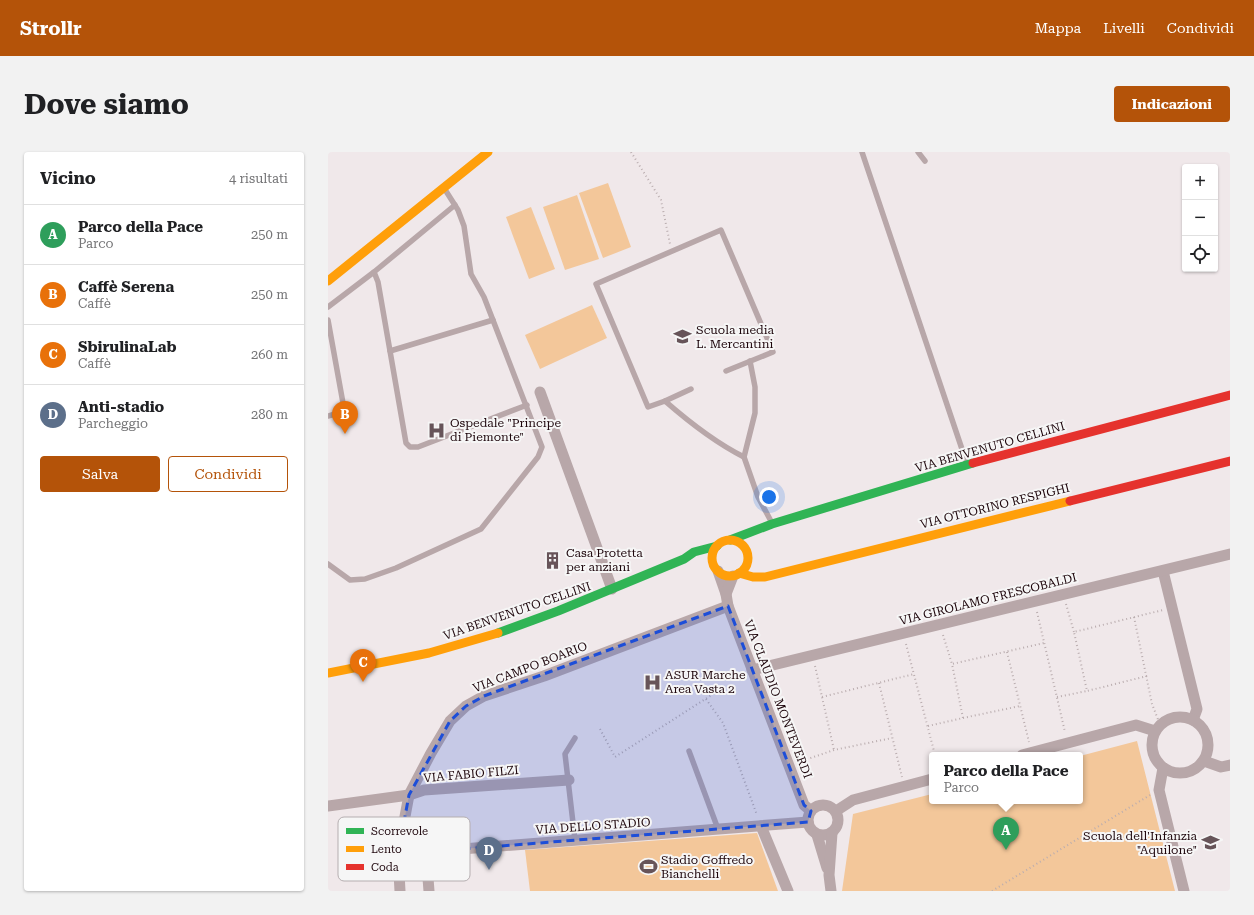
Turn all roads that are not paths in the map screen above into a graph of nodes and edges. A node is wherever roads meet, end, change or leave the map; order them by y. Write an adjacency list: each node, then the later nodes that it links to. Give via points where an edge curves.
1 (488, 152): 5 (street)
2 (862, 152): 23 (lane)
3 (918, 152): 4 (lane)
4 (925, 161)
5 (443, 188): 6 (lane); 8 (street)
6 (455, 205): 7 (lane); 11 (lane, via 464,226 471,274)
7 (374, 272): 9 (lane); 12 (lane)
8 (328, 281)
9 (328, 307)
10 (328, 320): 20 (lane, via 343,403 343,409)
11 (493, 320): 12 (lane); 19 (lane)
12 (390, 351): 19 (lane, via 406,443 410,447 418,447)
13 (750, 361): 14 (lane); 18 (lane, via 773,352 721,230 596,284 648,407); 21 (lane, via 756,387 755,413)
14 (726, 372)
15 (691, 389): 18 (lane)
16 (540, 392): 36 (street)
17 (1230, 395): 23 (street, VIA BENVENUTO CELLINI)
18 (664, 401): 21 (lane, via 690,423)
19 (527, 406): 31 (lane, via 542,447 538,457 482,529 366,579 350,580)
20 (328, 416)
21 (744, 457): 24 (lane, via 758,497)
22 (1230, 461): 35 (street, VIA OTTORINO RESPIGHI)
23 (967, 464): 24 (street, VIA BENVENUTO CELLINI)
24 (772, 524): 25 (street, VIA BENVENUTO CELLINI)
25 (758, 530): 26 (street, VIA BENVENUTO CELLINI); 28 (street, VIA BENVENUTO CELLINI)
26 (730, 540): 27 (street); 28 (street, via 736,540)
27 (717, 546): 30 (street, VIA BENVENUTO CELLINI, via 694,552); 32 (street)
28 (744, 546): 34 (street, via 748,556)
29 (1230, 554): 33 (street, VIA GIROLAMO FRESCOBALDI)
30 (684, 559): 32 (street); 36 (street, VIA BENVENUTO CELLINI)
31 (328, 564)
32 (708, 564): 34 (street, via 728,576); 37 (street, VIA CLAUDIO MONTEVERDI)
33 (1163, 571): 39 (street, VIA GIROLAMO FRESCOBALDI, via 1034,600); 41 (street, via 1197,709)
34 (739, 572): 35 (street, VIA OTTORINO RESPIGHI); 37 (street)
35 (765, 577)
36 (612, 589): 40 (street, VIA BENVENUTO CELLINI, via 499,632 429,653)
37 (726, 594): 38 (street, VIA CLAUDIO MONTEVERDI)
38 (728, 606): 39 (street, VIA CLAUDIO MONTEVERDI); 51 (street, VIA CAMPO BOARIO, via 484,696 466,706 450,721)
39 (752, 670): 53 (street, VIA CLAUDIO MONTEVERDI, via 804,805)
40 (328, 673)
41 (1193, 720): 42 (street, via 1176,717); 46 (street, via 1206,734 1208,752)
42 (1158, 728): 45 (street, via 1136,725); 48 (street, via 1152,739 1153,755)
43 (575, 738): 49 (lane, via 565,754)
44 (689, 751): 58 (lane)
45 (1034, 752)
46 (1204, 761): 47 (street, via 1221,767); 48 (street, via 1189,772 1171,772)
47 (1230, 764)
48 (1163, 768): 70 (street, via 1159,790)
49 (569, 780): 51 (street, VIA FABIO FILZI, via 424,790); 61 (lane)
50 (929, 780): 54 (street, via 853,800)
51 (409, 795): 52 (street, VIA FABIO FILZI); 55 (street, VIA CAMPO BOARIO)
52 (328, 806)
53 (811, 811): 54 (street, via 824,805); 56 (street)
54 (836, 811): 59 (street, via 838,825)
55 (405, 817)
56 (808, 822): 57 (street, VIA DELLO STADIO); 60 (street)
57 (761, 826): 58 (street, VIA DELLO STADIO); 68 (street)
58 (718, 829): 61 (street, VIA DELLO STADIO)
59 (832, 833): 60 (street, via 825,836); 63 (street)
60 (817, 834): 63 (street)
61 (575, 840): 62 (street, VIA DELLO STADIO)
62 (470, 848)
63 (829, 875): 69 (street)
64 (399, 881): 66 (street, VIA CAMPO BOARIO)
65 (428, 881): 67 (street)
66 (400, 891)
67 (429, 891)
68 (788, 891)
69 (830, 891)
70 (1184, 891)

